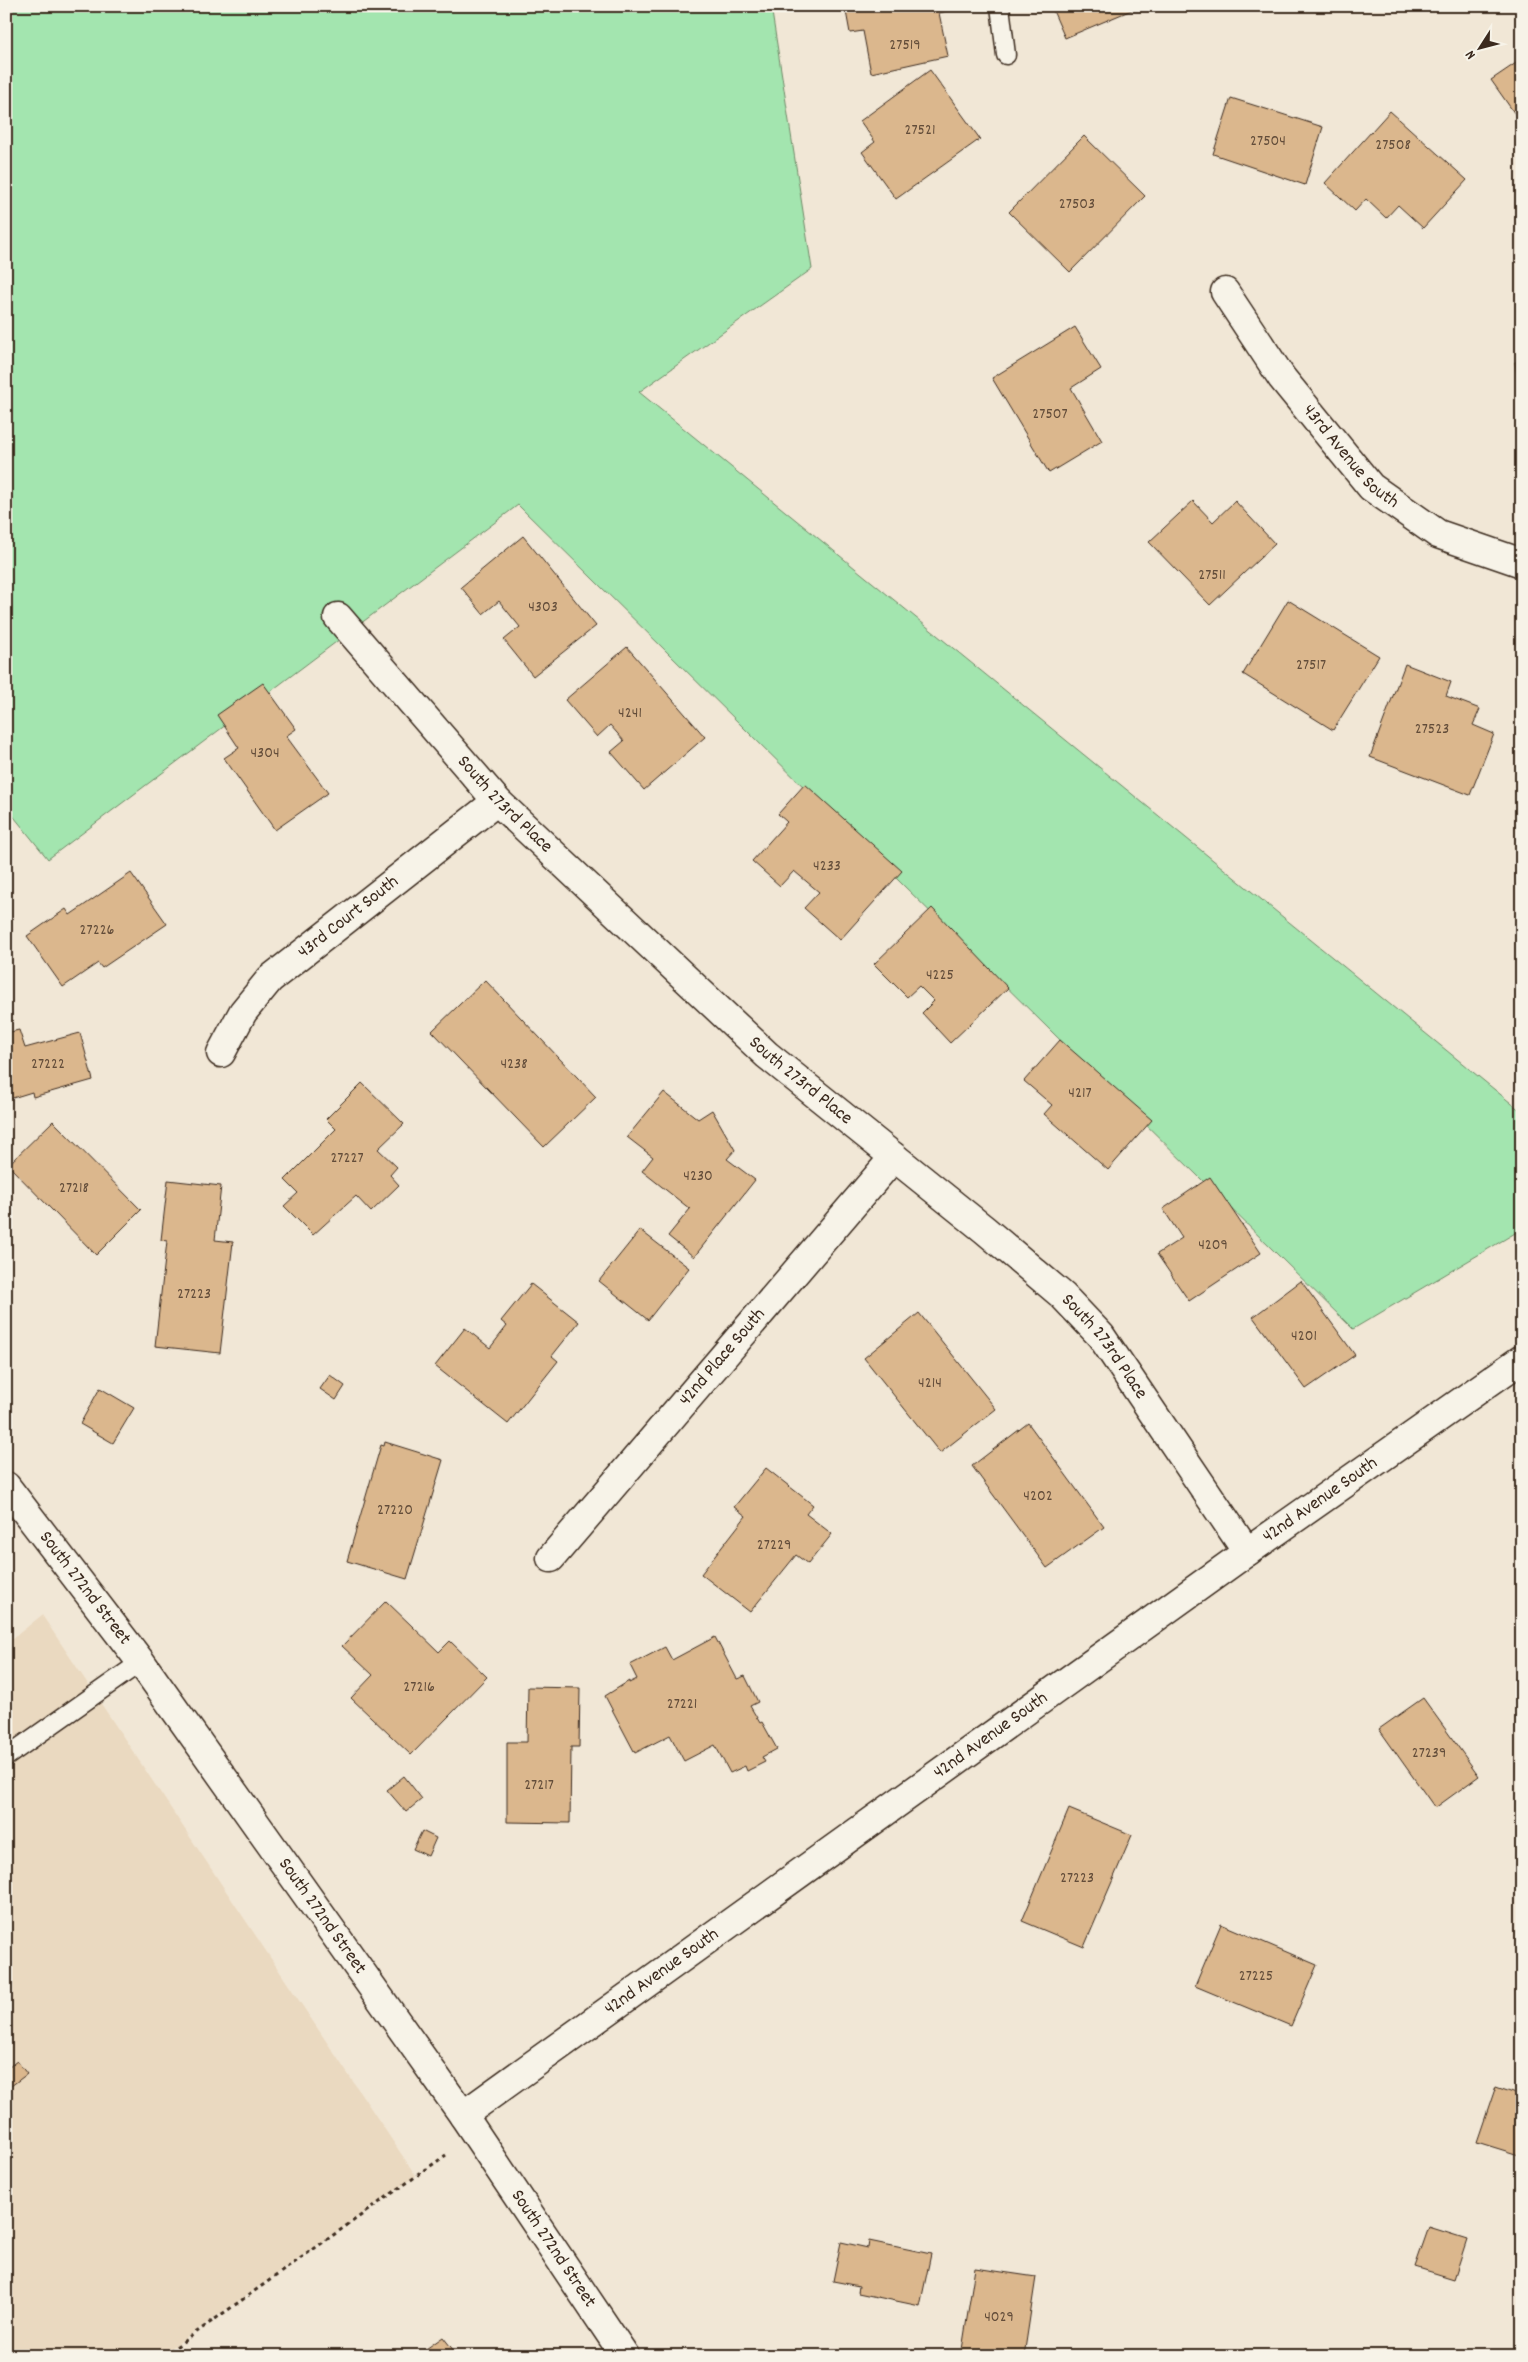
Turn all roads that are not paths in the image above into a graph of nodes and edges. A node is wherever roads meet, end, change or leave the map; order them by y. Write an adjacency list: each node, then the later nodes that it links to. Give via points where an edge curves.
1 (1000, 6): 2 (lane)
2 (1006, 55)
3 (1224, 292): 4 (street, 43rd Avenue South, via 1282,378 1371,487 1438,534)
4 (1522, 563)
5 (338, 617): 6 (street, South 273rd Place)
6 (496, 802): 7 (street, 43rd Court South, via 270,979 243,1012); 8 (street, South 273rd Place, via 767,1055)
7 (221, 1053)
8 (894, 1157): 11 (street, South 273rd Place, via 1063,1296 1100,1336); 12 (street, 42nd Place South)
9 (1522, 1360): 11 (street, 42nd Avenue South)
10 (6, 1486): 13 (street, South 272nd Street)
11 (1247, 1552): 15 (street, 42nd Avenue South)
12 (551, 1558)
13 (141, 1662): 14 (lane); 15 (street, South 272nd Street)
14 (6, 1757)
15 (470, 2124): 16 (street, South 272nd Street)
16 (626, 2356)

